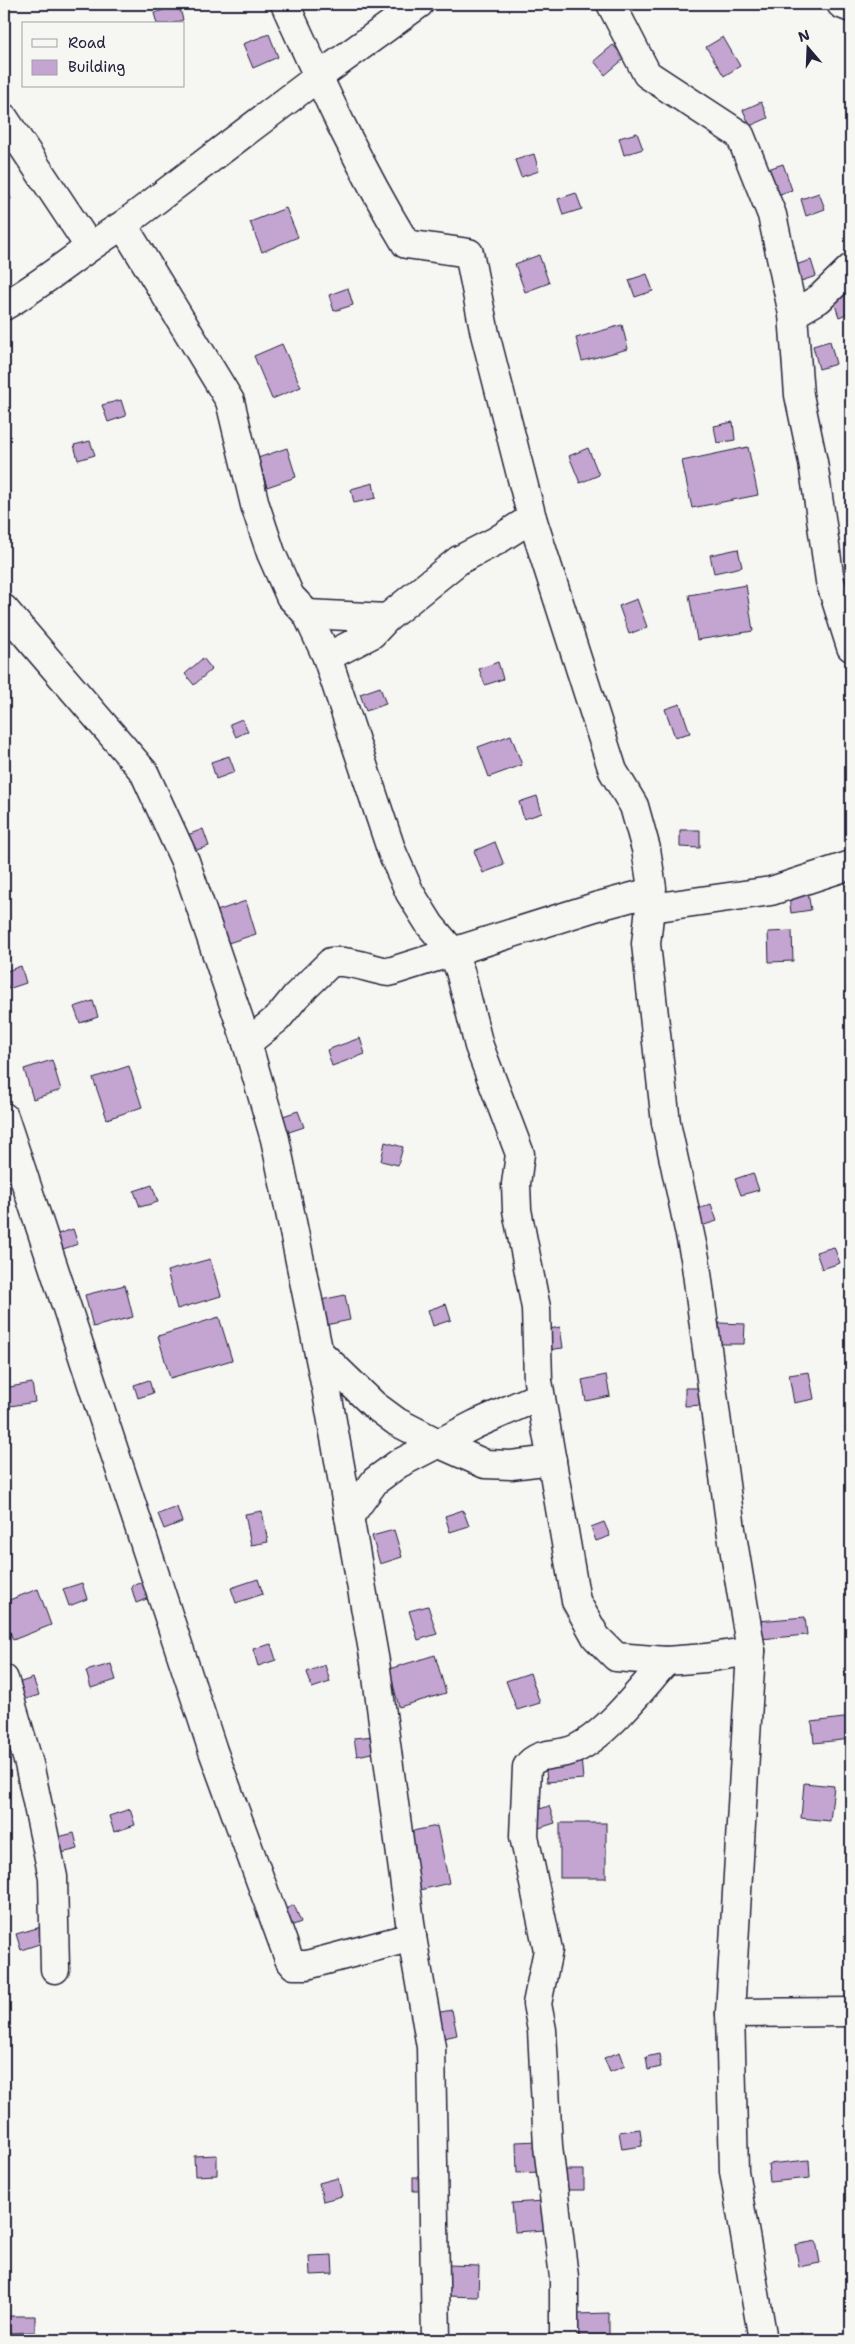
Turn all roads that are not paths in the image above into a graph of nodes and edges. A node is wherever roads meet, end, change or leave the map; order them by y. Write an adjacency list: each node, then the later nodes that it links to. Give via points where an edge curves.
1 (286, 4): 6 (street)
2 (419, 4): 6 (street)
3 (611, 4): 12 (street, via 647,74 740,135 772,215)
4 (842, 4): 5 (street)
5 (851, 8)
6 (318, 77): 8 (street); 13 (street, via 379,200 406,244 469,253 485,334)
7 (4, 118): 9 (street)
8 (123, 225): 9 (street); 15 (street, via 230,401 255,505 271,553 290,596)
9 (89, 246): 11 (street, via 29,292)
10 (851, 268): 12 (street, via 819,299)
11 (4, 306)
12 (793, 314): 17 (street, via 799,395 814,462 830,581)
13 (532, 518): 16 (street, via 459,560); 20 (street, via 613,771 639,821 646,849)
14 (4, 609): 22 (street, via 144,772 185,861)
15 (307, 614): 16 (street); 18 (street)
16 (387, 618): 18 (street, via 372,634)
17 (851, 647)
18 (327, 657): 21 (street, via 392,852 410,893)
19 (851, 865): 20 (street, via 771,891)
20 (651, 900): 21 (street, via 595,907); 29 (street, via 646,944 666,1123 694,1258)
21 (452, 951): 22 (street, via 390,972 331,962 278,1018); 25 (street, via 460,970 478,1046 520,1154 517,1210 536,1308)
22 (247, 1043): 24 (street, via 275,1139)
23 (4, 1117): 32 (street, via 213,1751 289,1959 294,1965 307,1965)
24 (319, 1352): 26 (street, via 374,1405 397,1422); 28 (street)
25 (540, 1396): 26 (street); 27 (street)
26 (440, 1444): 27 (street, via 484,1464 510,1465); 28 (street, via 398,1464 375,1481)
27 (552, 1460): 30 (street, via 576,1601 586,1623 616,1657)
28 (349, 1517): 32 (street, via 375,1662)
29 (751, 1651): 30 (street); 35 (street)
30 (666, 1661): 37 (street, via 594,1737 570,1751 539,1756 527,1767 524,1836 548,1950 536,2004 542,2030 548,2146 564,2277)
31 (4, 1679): 33 (street, via 29,1764 53,1877)
32 (412, 1937): 36 (street, via 430,2047)
33 (55, 1969)
34 (851, 2012): 35 (street)
35 (730, 2013): 38 (street, via 734,2171)
36 (436, 2340)
37 (564, 2340)
38 (763, 2340)

